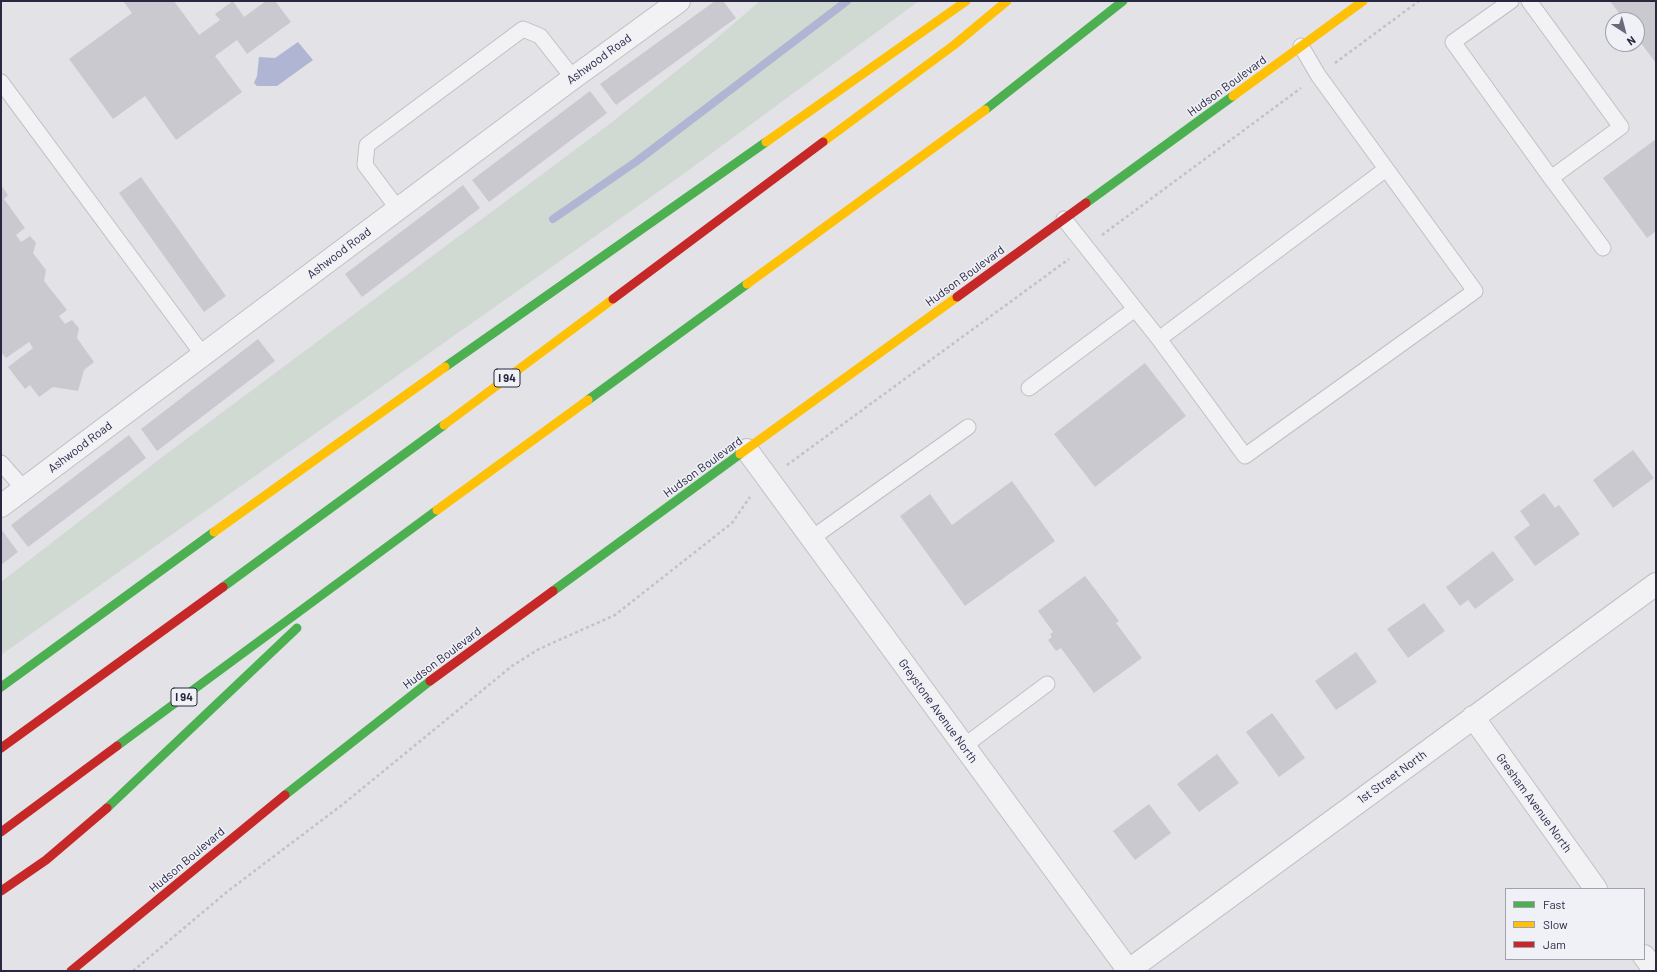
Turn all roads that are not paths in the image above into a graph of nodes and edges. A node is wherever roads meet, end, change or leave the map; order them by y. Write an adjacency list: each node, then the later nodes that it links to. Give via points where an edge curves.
1 (679, 1): 9 (street, Ashwood Road)
2 (966, 1): 29 (main road, via 330,448)
3 (1008, 1): 32 (main road, I 94, via 954,45 346,497)
4 (1123, 1): 26 (main road, I 94, via 993,104)
5 (1364, 1): 8 (main road, Hudson Boulevard)
6 (1511, 1): 12 (lane, via 1453,42)
7 (1529, 1): 12 (lane, via 1621,127)
8 (1301, 46): 11 (lane, via 1318,75); 14 (main road, Hudson Boulevard)
9 (573, 78): 13 (street, Ashwood Road); 13 (lane, via 540,36 522,29 373,140 367,145 365,165)
10 (1, 82): 18 (lane)
11 (1386, 169): 17 (lane); 17 (lane, via 1474,291 1246,456)
12 (1551, 178): 15 (lane)
13 (398, 209): 18 (street, Ashwood Road)
14 (1064, 219): 16 (lane); 21 (main road, Hudson Boulevard)
15 (1602, 248)
16 (1134, 309): 17 (lane); 19 (lane)
17 (1159, 339)
18 (203, 355): 23 (street, Ashwood Road)
19 (1029, 388)
20 (968, 427): 25 (lane)
21 (747, 450): 25 (street, Greystone Avenue North); 37 (main road, Hudson Boulevard, via 447,668 319,767)
22 (1, 463): 23 (lane)
23 (24, 489): 24 (street, Ashwood Road)
24 (1, 506)
25 (812, 538): 31 (street, Greystone Avenue North)
26 (367, 562): 33 (main road, I 94); 35 (main road, via 104,812 46,860)
27 (1656, 584): 30 (street, 1st Street North)
28 (1047, 684): 31 (lane)
29 (1, 687)
30 (1473, 717): 34 (street, Gresham Avenue North); 38 (street, 1st Street North)
31 (964, 746): 38 (street, Greystone Avenue North)
32 (1, 748)
33 (1, 832)
34 (1595, 888)
35 (1, 891)
36 (1645, 957): 39 (street)
37 (71, 971)
38 (1129, 971)
39 (1655, 971)

